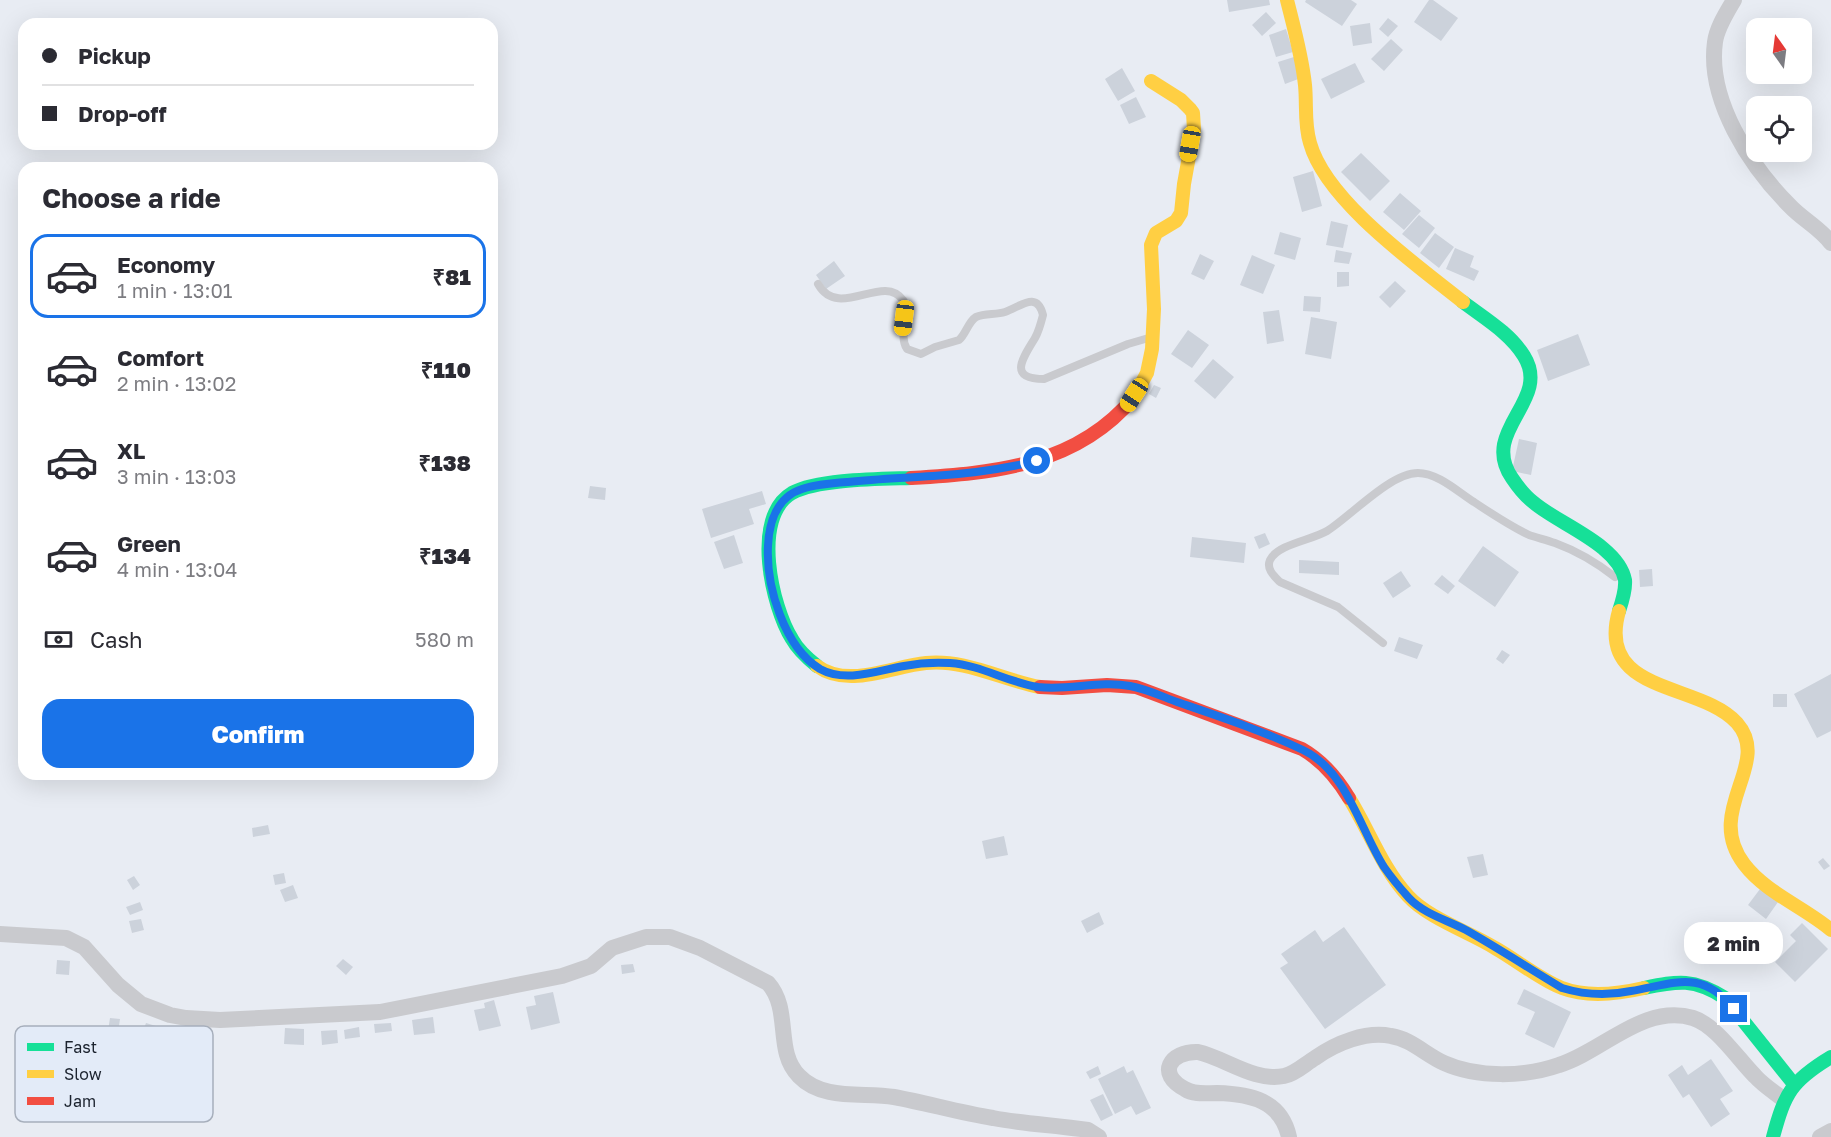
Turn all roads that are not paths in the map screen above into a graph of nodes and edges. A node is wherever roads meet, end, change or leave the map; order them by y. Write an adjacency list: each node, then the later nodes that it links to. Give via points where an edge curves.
1 (1287, 0): 7 (street, via 1302,58 1307,136 1322,170 1387,240 1519,348 1533,380 1504,436 1503,462 1529,501 1587,538 1613,560 1625,577)
2 (1734, 0): 4 (street, via 1715,41 1715,75 1726,114 1774,189)
3 (1151, 81): 6 (street, via 1187,104 1194,124 1183,209 1176,222 1154,235 1151,244)
4 (1831, 243)
5 (818, 284): 6 (lane, via 830,297 850,298 882,291 900,296 906,308 903,344 907,350 921,354 959,340 978,316 1034,302 1043,315 1020,364 1025,376 1032,379 1044,379)
6 (1152, 337): 12 (street, via 1143,382 1125,409 1071,447 1037,461 1005,468 820,484 786,497 779,505 769,535 767,559 779,613 791,638 809,660 837,675 934,662 974,667 1036,687 1132,686 1306,751 1334,776 1384,866 1424,910 1579,994 1620,993 1682,981 1713,989 1725,998)
7 (1626, 588): 8 (lane, via 1585,557 1530,535 1440,480 1427,474 1408,474 1382,488 1344,521 1285,548 1269,561 1280,582 1338,607); 9 (street, via 1615,634 1616,645 1631,668 1656,685 1724,710 1745,736 1748,762 1731,812 1736,846 1744,863 1774,891)
8 (1383, 643)
9 (1831, 930)
10 (0, 934): 15 (street, via 66,938 84,947 141,1004 170,1015 220,1020 380,1012 562,976 591,966 612,948 633,940 670,938 700,948 768,983 780,1003 790,1065 812,1085 854,1096 895,1097 1007,1121 1088,1130)
11 (1831, 1057): 12 (street)
12 (1793, 1083): 13 (street)
13 (1783, 1099): 16 (street, via 1757,1079 1711,1030 1694,1018 1679,1015 1643,1021 1575,1059 1530,1072 1469,1071 1445,1063 1413,1044 1379,1035 1342,1043 1284,1076 1257,1074 1198,1052 1180,1054 1170,1064 1169,1076 1187,1091 1251,1097 1273,1107); 17 (street)
14 (1831, 1131): 18 (street)
15 (1100, 1137)
16 (1289, 1137)
17 (1773, 1137)
18 (1820, 1137)

